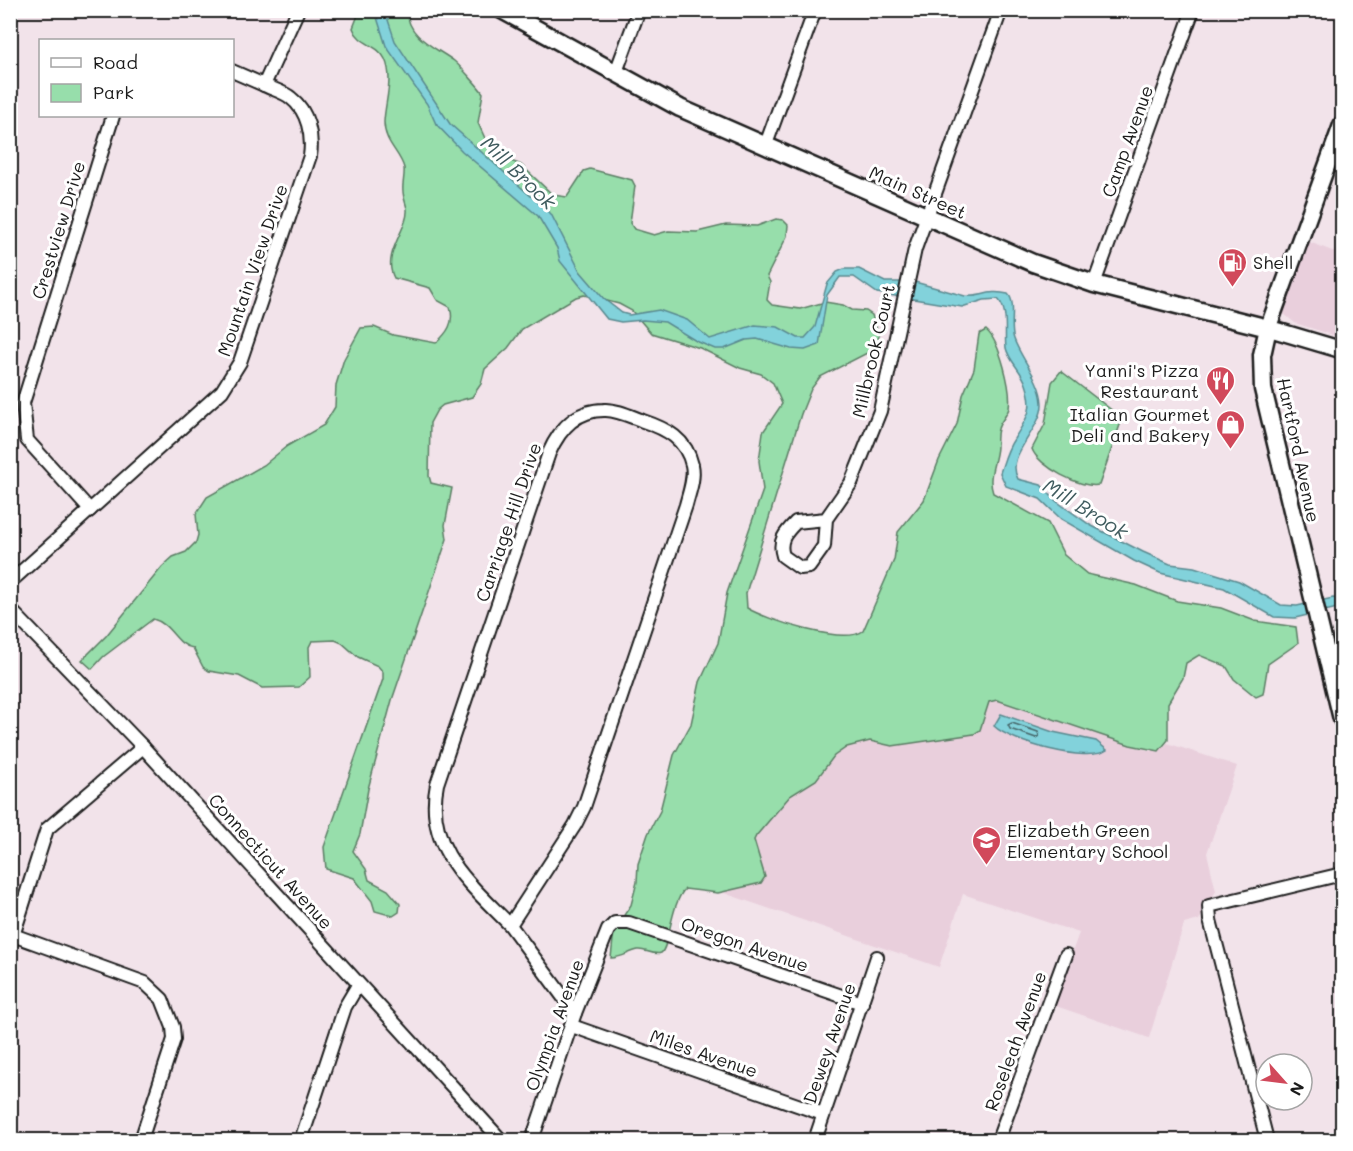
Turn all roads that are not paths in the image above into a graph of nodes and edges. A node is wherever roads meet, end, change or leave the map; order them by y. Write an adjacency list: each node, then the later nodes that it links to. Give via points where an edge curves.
1 (298, 10): 9 (street)
2 (502, 10): 8 (main road, Main Street)
3 (639, 10): 8 (street)
4 (815, 10): 12 (street)
5 (1001, 10): 13 (street, Millbrook Court)
6 (1193, 10): 14 (street, Camp Avenue)
7 (234, 72): 9 (street)
8 (615, 72): 12 (main road, Main Street, via 680,108)
9 (264, 85): 17 (street, Mountain View Drive, via 291,98 304,113 312,141 240,362 222,391)
10 (113, 117): 17 (street, Crestview Drive, via 23,403 27,440)
11 (1342, 124): 15 (street)
12 (765, 147): 13 (main road, Main Street)
13 (926, 217): 14 (main road, Main Street, via 1033,263); 18 (street, Millbrook Court, via 880,411 850,483)
14 (1094, 284): 15 (main road, Main Street)
15 (1268, 328): 16 (street, Main Street); 21 (main road, Hartford Avenue, via 1262,355 1263,389 1311,595)
16 (1342, 350)
17 (90, 510): 19 (street, Mountain View Drive)
18 (826, 519): 18 (street, Millbrook Court, via 796,522 784,535 780,547 783,556 801,568 809,567 824,546)
19 (10, 582)
20 (10, 609): 23 (street, Connecticut Avenue)
21 (1340, 696): 22 (main road, Hartford Avenue)
22 (1342, 719)
23 (143, 747): 27 (street, via 47,828); 30 (street, Connecticut Avenue)
24 (1342, 873): 41 (street, via 1209,906)
25 (615, 923): 31 (street, Oregon Avenue, via 629,923); 32 (street, Olympia Avenue, via 608,930)
26 (510, 925): 26 (street, Carriage Hill Drive, via 444,849 437,832 437,784 557,435 569,422 604,409 665,428 677,437 693,466 692,480 584,807); 32 (street, Carriage Hill Drive)
27 (12, 938): 35 (street, via 131,977 155,990 162,999 174,1039)
28 (1066, 955): 40 (street, Roseleah Avenue)
29 (877, 957): 31 (street, Dewey Avenue)
30 (358, 985): 34 (street, via 345,1007); 37 (street, Connecticut Avenue)
31 (862, 1003): 33 (street, Dewey Avenue)
32 (573, 1020): 33 (street, Miles Avenue); 38 (street, Olympia Avenue)
33 (823, 1114): 39 (street, Dewey Avenue)
34 (302, 1136): 36 (street)
35 (141, 1140)
36 (313, 1140)
37 (501, 1140)
38 (532, 1140)
39 (815, 1140)
40 (998, 1140)
41 (1267, 1140)

